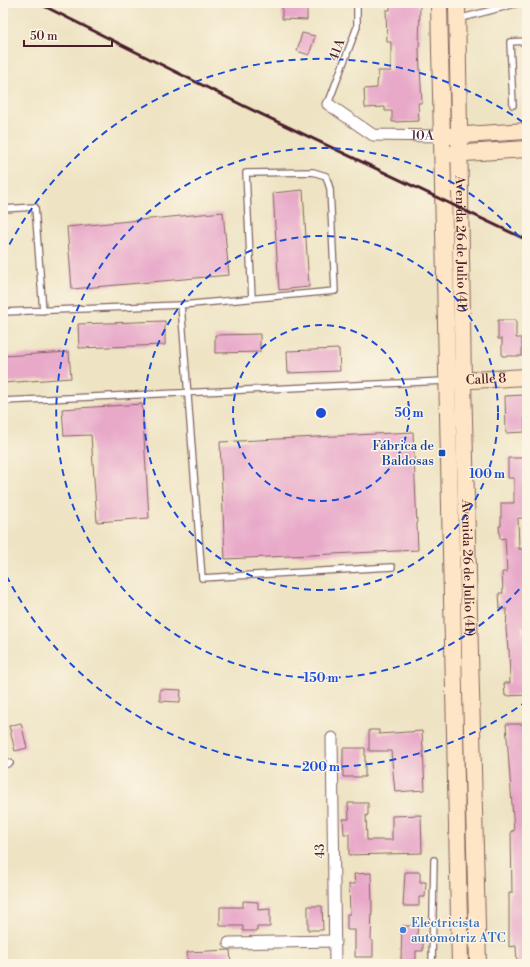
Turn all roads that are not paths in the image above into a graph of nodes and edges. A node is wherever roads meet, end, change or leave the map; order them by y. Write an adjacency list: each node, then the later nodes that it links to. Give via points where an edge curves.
1 (357, 3): 7 (lane, 41A, via 357,27)
2 (439, 3): 11 (main road, Avenida 26 de Julio (41))
3 (457, 3): 5 (main road, Avenida 26 de Julio (41))
4 (518, 3): 5 (lane)
5 (458, 19): 10 (main road, Avenida 26 de Julio (41))
6 (527, 41): 8 (lane, via 510,42)
7 (328, 104): 11 (street, 10A, via 373,135)
8 (513, 105)
9 (527, 131): 10 (main road, 10A)
10 (460, 135): 11 (main road, 10A); 13 (main road, Avenida 26 de Julio (41))
11 (441, 136): 14 (main road, Avenida 26 de Julio (41))
12 (527, 149): 13 (main road, 10A)
13 (460, 153): 14 (main road, 10A); 21 (main road, Avenida 26 de Julio (41))
14 (441, 154): 22 (main road, Avenida 26 de Julio (41))
15 (3, 209): 18 (lane, via 35,207)
16 (252, 299): 16 (lane, via 335,291 330,189 326,176 313,172 246,173); 17 (lane)
17 (181, 305): 18 (lane); 23 (lane)
18 (43, 311): 19 (lane)
19 (3, 312)
20 (527, 377): 21 (main road, Calle 8)
21 (463, 380): 22 (main road, Calle 8); 35 (main road, Avenida 26 de Julio (41))
22 (446, 381): 23 (lane); 34 (main road, Avenida 26 de Julio (41))
23 (188, 392): 24 (lane); 25 (lane, via 202,578)
24 (3, 401)
25 (392, 567)
26 (332, 738): 30 (street, 43)
27 (10, 763): 28 (lane)
28 (3, 764)
29 (434, 860): 33 (lane)
30 (335, 941): 31 (street); 32 (street, 43)
31 (229, 943)
32 (335, 964)
33 (432, 964)
34 (460, 964)
35 (478, 964)

